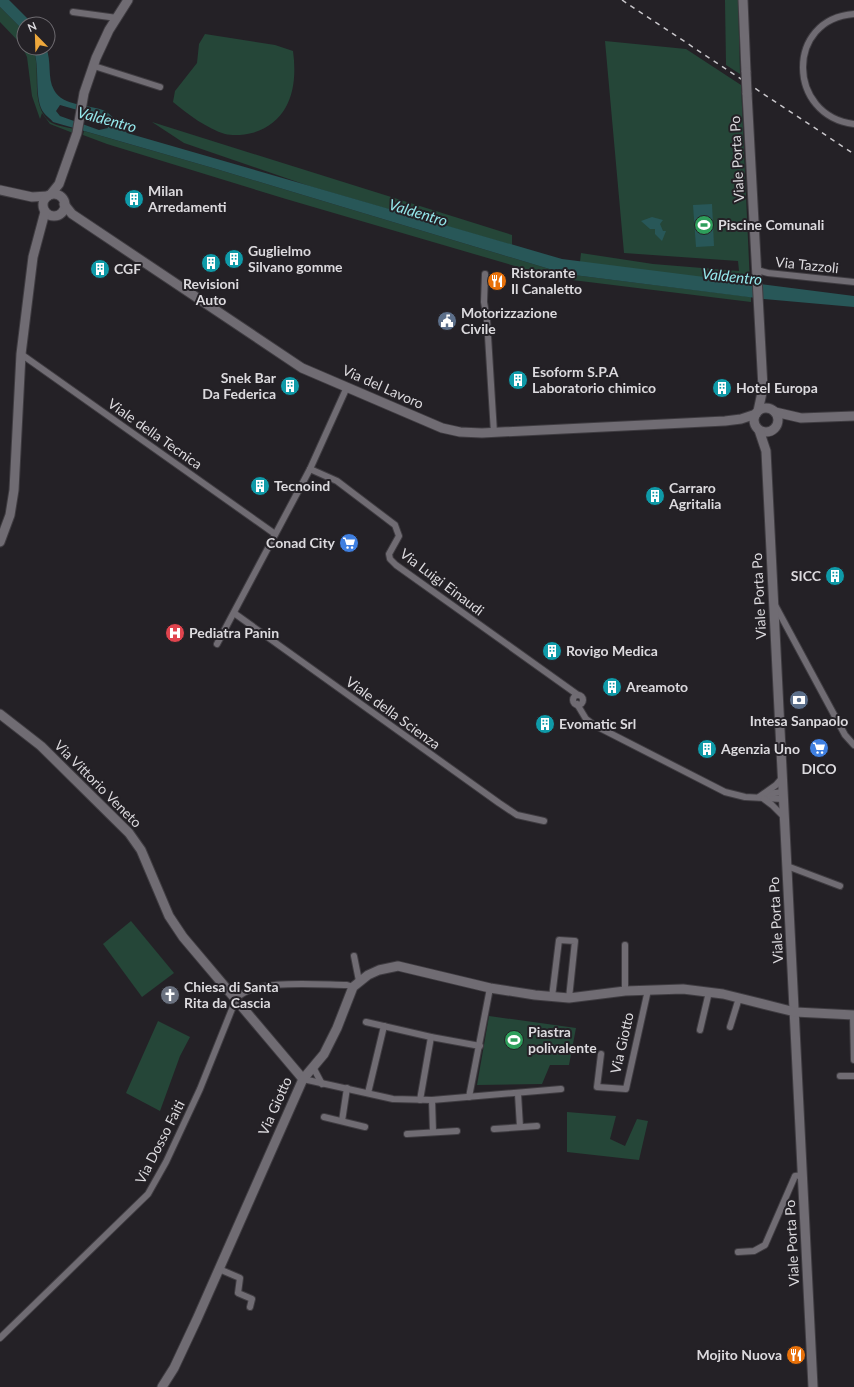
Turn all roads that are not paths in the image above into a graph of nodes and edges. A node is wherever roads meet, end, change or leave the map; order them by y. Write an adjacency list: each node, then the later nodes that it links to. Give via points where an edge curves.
1 (128, 0): 5 (main road)
2 (743, 0): 16 (main road, Viale Porta Po, bridge)
3 (73, 12): 5 (street)
4 (854, 14): 8 (street, via 833,20 818,30 804,51 802,62 807,90 816,104 827,115)
5 (116, 18): 6 (main road)
6 (94, 66): 7 (street); 9 (main road, via 83,100 77,133)
7 (160, 88)
8 (854, 124)
9 (59, 184): 11 (main road); 13 (main road)
10 (0, 190): 12 (main road)
11 (50, 195): 12 (main road); 13 (main road); 14 (main road, via 44,200)
12 (32, 197): 14 (main road)
13 (63, 201): 14 (main road, via 63,210); 15 (main road, Via del Lavoro)
14 (50, 212): 15 (main road); 19 (main road, via 33,257)
15 (72, 214): 20 (main road, Via del Lavoro, via 302,368)
16 (757, 270): 18 (street, Via Tazzoli); 21 (main road, Viale Porta Po)
17 (485, 274): 29 (street, via 484,302)
18 (854, 282)
19 (21, 354): 32 (street, Viale della Tecnica); 33 (main road, via 14,490 10,515)
20 (347, 387): 29 (main road, Via del Lavoro, via 442,428 470,433); 31 (street)
21 (763, 388): 22 (main road, Viale Porta Po); 23 (main road, Viale Porta Po)
22 (774, 411): 23 (main road, via 766,408); 25 (main road); 28 (main road, Viale Porta Po, via 779,421)
23 (757, 413): 26 (main road); 27 (main road, Viale Porta Po, via 754,421)
24 (854, 416): 25 (main road)
25 (801, 418): 28 (main road)
26 (729, 421): 27 (main road); 29 (main road, Via del Lavoro)
27 (758, 429): 28 (main road, via 765,432); 30 (main road, Viale Porta Po)
28 (775, 429): 30 (main road, Viale Porta Po)
29 (494, 432)
30 (766, 451): 34 (main road, Viale Porta Po)
31 (310, 469): 32 (street); 41 (street, Via Luigi Einaudi, via 337,481 395,525 399,536 389,554 390,559 575,695 573,701 579,703 582,712 594,725 725,792 745,797)
32 (275, 534): 35 (street)
33 (0, 542)
34 (774, 603): 38 (street, via 846,735); 39 (main road, Viale Porta Po)
35 (234, 613): 36 (street); 43 (street, Viale della Scienza, via 499,803 517,815)
36 (217, 644)
37 (0, 714): 56 (main road, Via Vittorio Veneto, via 41,746 129,833 142,850 170,916 183,937)
38 (854, 744)
39 (782, 778): 40 (main road, Viale Porta Po); 41 (street, via 776,786)
40 (783, 795): 41 (street, via 769,793); 42 (main road, Viale Porta Po)
41 (759, 797): 42 (street)
42 (784, 817): 44 (main road, Viale Porta Po)
43 (544, 821)
44 (787, 866): 45 (street); 57 (main road, Viale Porta Po)
45 (840, 886)
46 (625, 945): 51 (street)
47 (354, 956): 48 (street)
48 (356, 984): 49 (main road, Via Giotto, via 379,970 398,966); 56 (street, via 275,984 254,988 241,993); 67 (main road, Via Giotto, via 338,1028 324,1054)
49 (490, 988): 53 (main road, Via Giotto); 64 (street)
50 (648, 990): 51 (main road, Via Giotto); 52 (main road, Via Giotto, via 683,989); 65 (street, Via Giotto, via 626,1089 597,1086)
51 (625, 991): 54 (main road, Via Giotto)
52 (709, 992): 55 (main road, Via Giotto); 62 (street)
53 (552, 997): 54 (main road, Via Giotto); 54 (street, via 559,940 575,941)
54 (569, 998)
55 (739, 998): 57 (main road, Via Giotto); 61 (street)
56 (236, 999): 70 (main road, Via Vittorio Veneto); 92 (street, Via Dosso Faiti, via 200,1089 148,1194)
57 (795, 1012): 58 (main road, Via Giotto); 88 (main road, Viale Porta Po)
58 (853, 1015): 66 (street)
59 (366, 1022): 60 (street)
60 (384, 1026): 63 (street); 74 (street)
61 (730, 1027)
62 (700, 1030)
63 (431, 1038): 64 (street); 77 (street)
64 (480, 1046): 76 (street)
65 (601, 1054)
66 (854, 1060)
67 (313, 1067): 70 (main road, Via Giotto); 71 (street)
68 (840, 1076): 69 (street)
69 (854, 1076)
70 (303, 1079): 71 (street); 90 (main road, Via Giotto)
71 (321, 1083): 72 (street)
72 (347, 1088): 74 (street); 80 (street)
73 (561, 1090): 75 (street)
74 (368, 1093): 77 (street, via 393,1099)
75 (518, 1094): 76 (street); 83 (street)
76 (469, 1097): 78 (street)
77 (420, 1100): 78 (street)
78 (432, 1100): 86 (street)
79 (324, 1117): 80 (street)
80 (342, 1121): 82 (street)
81 (538, 1126): 83 (street)
82 (366, 1127)
83 (520, 1127): 84 (street)
84 (494, 1129)
85 (457, 1131): 86 (street)
86 (433, 1132): 87 (street)
87 (407, 1134)
88 (803, 1175): 89 (street, via 795,1176 765,1245 754,1251); 94 (main road, Viale Porta Po)
89 (738, 1252)
90 (219, 1269): 91 (street, via 240,1278 237,1291 252,1299); 93 (main road, Via Giotto, via 174,1368)
91 (250, 1307)
92 (0, 1338)
93 (162, 1387)
94 (813, 1387)

